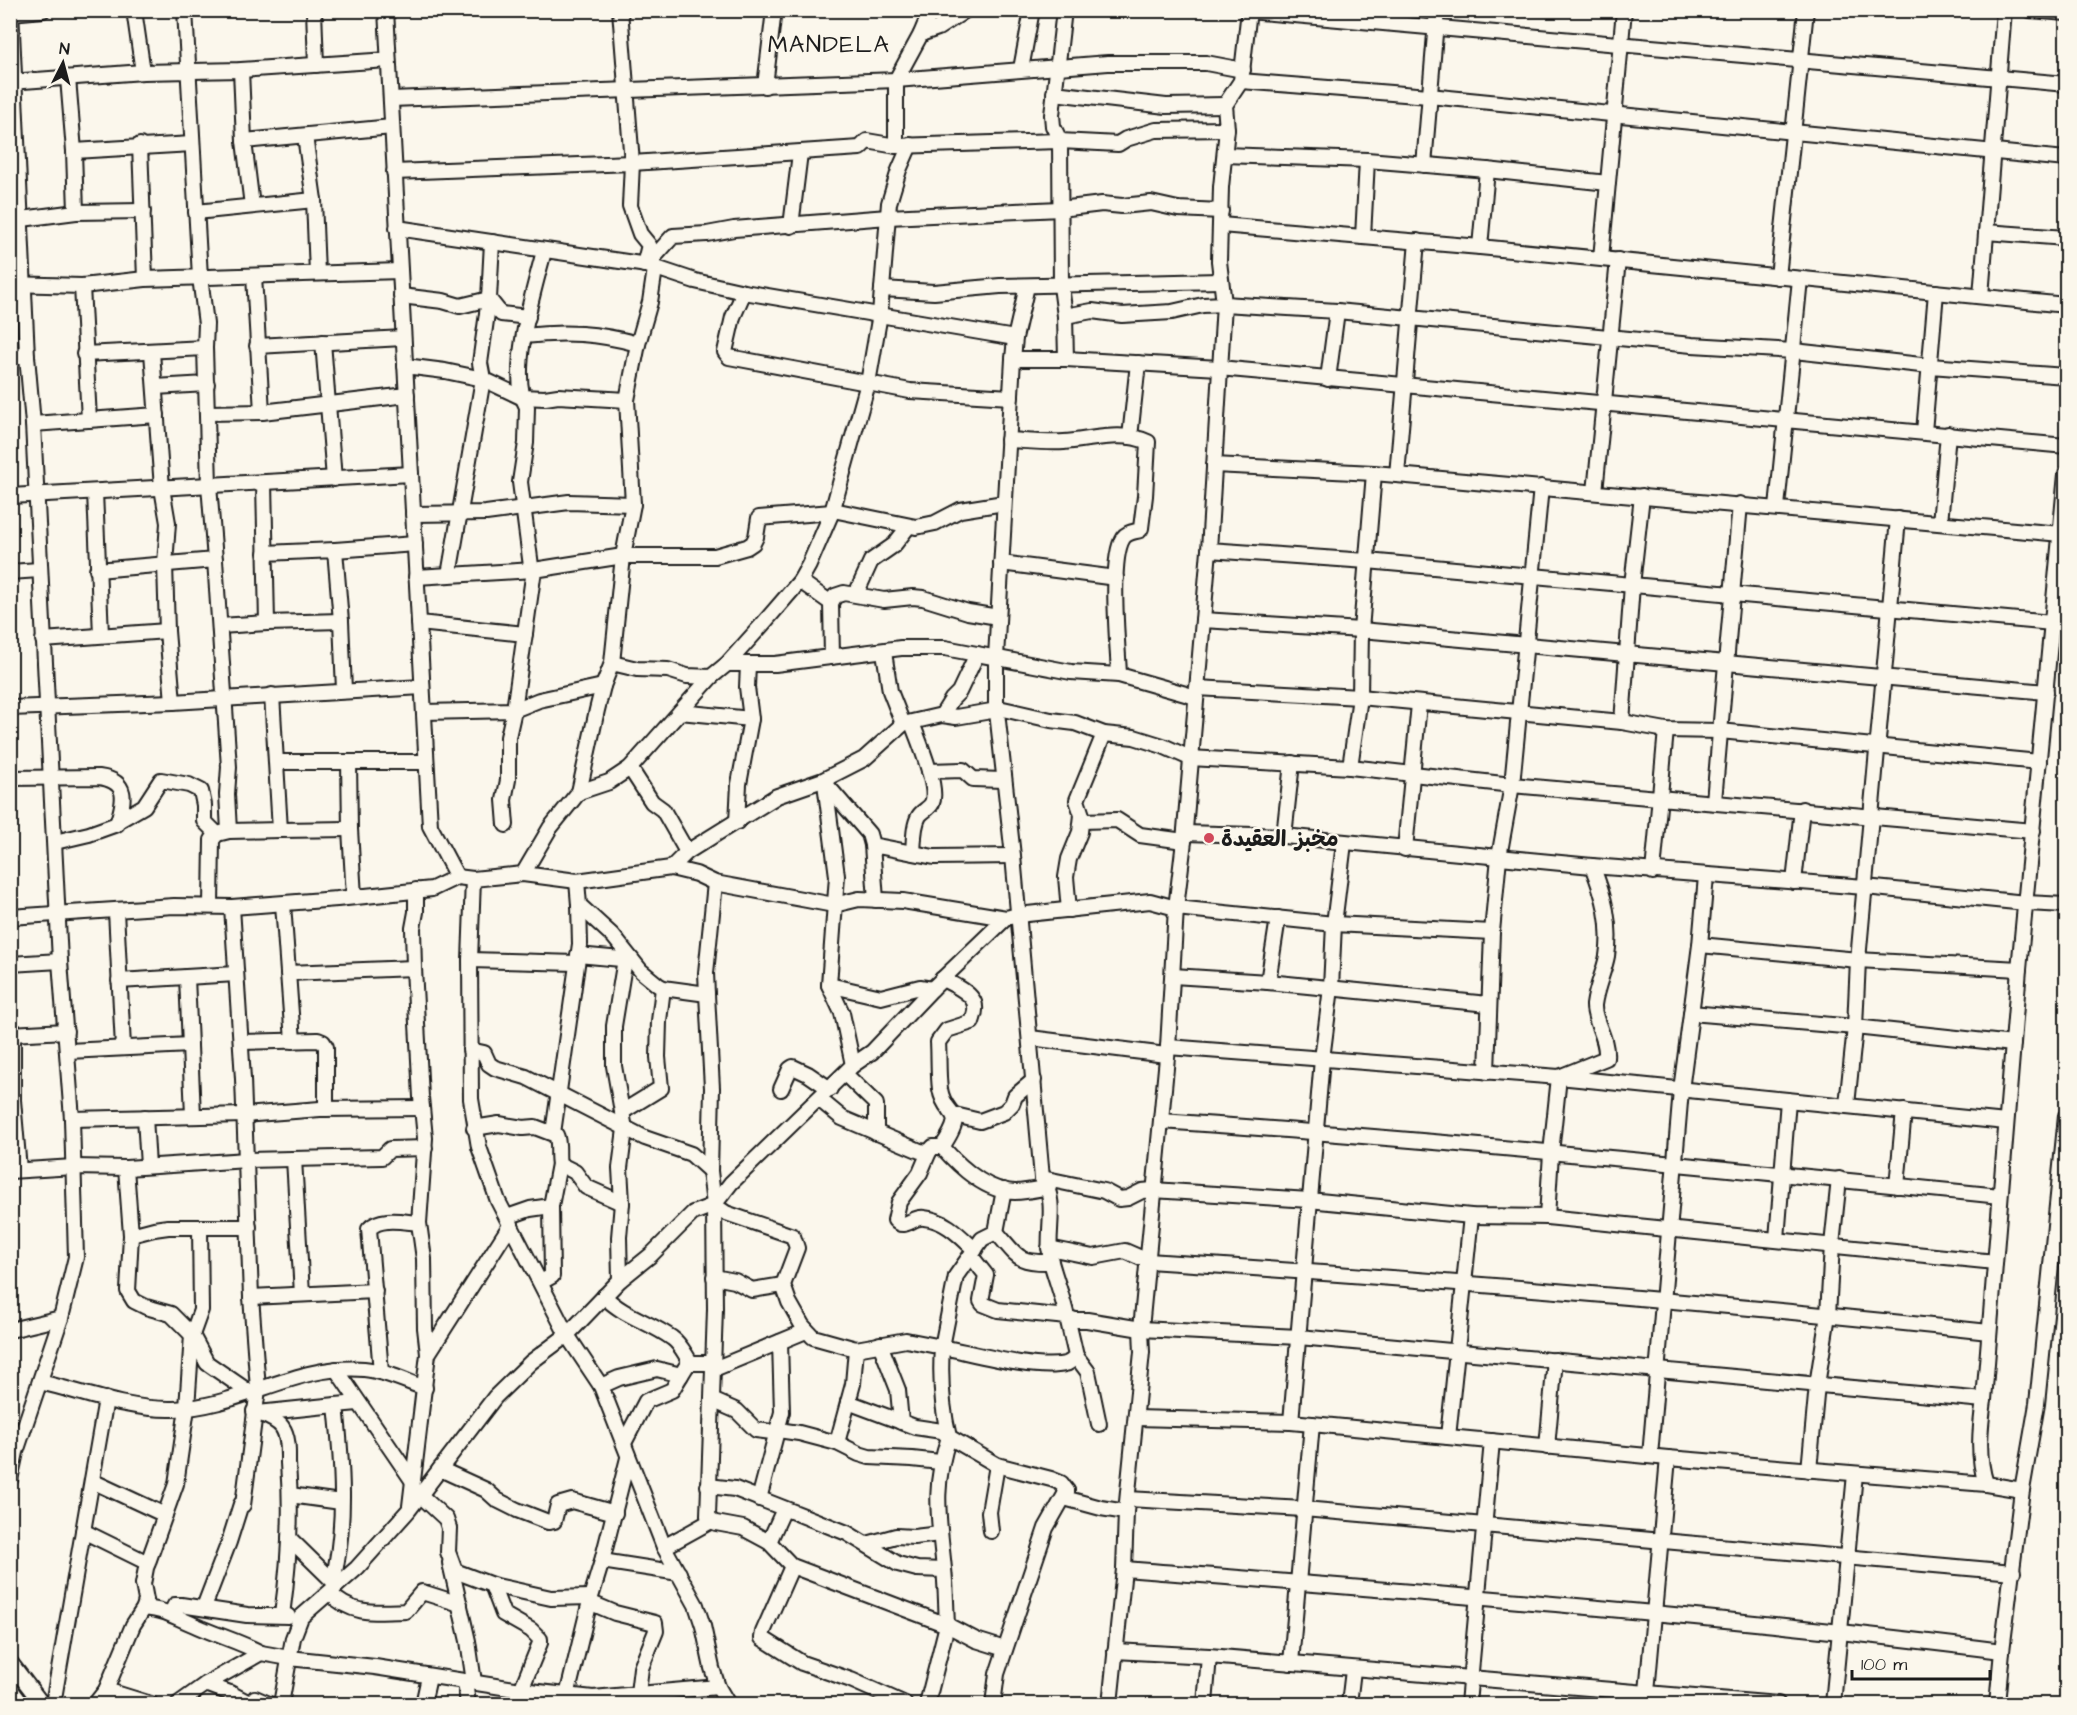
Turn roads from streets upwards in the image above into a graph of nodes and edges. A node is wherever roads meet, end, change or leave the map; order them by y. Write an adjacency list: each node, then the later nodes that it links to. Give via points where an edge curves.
1 (43, 10): 18 (street)
2 (134, 10): 31 (street)
3 (185, 10): 30 (street)
4 (314, 10): 26 (street)
5 (386, 10): 24 (street)
6 (620, 10): 39 (street)
7 (774, 10): 38 (street)
8 (931, 10): 22 (street)
9 (966, 10): 22 (street)
10 (1032, 10): 28 (street)
11 (1064, 10): 27 (street)
12 (1437, 10): 21 (street)
13 (1624, 10): 23 (street)
14 (1806, 10): 25 (street)
15 (2004, 10): 34 (street)
16 (2030, 10): 19 (street)
17 (1249, 11): 20 (street); 32 (street)
18 (11, 12): 36 (street)
19 (2067, 13)
20 (1362, 16): 21 (street)
21 (1436, 29): 23 (street); 41 (street)
22 (921, 34): 35 (street)
23 (1622, 45): 25 (street); 44 (street)
24 (388, 60): 26 (street); 42 (street)
25 (1801, 61): 34 (street); 47 (street)
26 (316, 65): 29 (street)
27 (1058, 67): 28 (street); 32 (street, via 1206,63); 40 (street)
28 (1021, 69): 35 (street)
29 (241, 70): 30 (street); 49 (street)
30 (188, 71): 31 (street); 51 (street)
31 (143, 72): 33 (street)
32 (1242, 75): 41 (street); 43 (street)
33 (68, 78): 36 (street); 54 (street)
34 (1998, 78): 37 (street); 55 (street)
35 (896, 80): 38 (street); 53 (street)
36 (12, 82): 73 (street)
37 (2067, 84)
38 (765, 86): 39 (street)
39 (628, 92): 42 (street); 60 (street)
40 (1054, 93): 43 (street, via 1166,106); 50 (street, via 1053,126)
41 (1430, 96): 44 (street); 61 (street)
42 (391, 99): 45 (street)
43 (1225, 105): 46 (street)
44 (1615, 115): 47 (street); 64 (street)
45 (392, 127): 48 (street); 63 (street)
46 (1227, 129): 50 (street, via 1156,130 1118,144); 57 (street)
47 (1794, 133): 55 (street); 91 (street)
48 (306, 136): 49 (street); 65 (street)
49 (244, 141): 66 (street)
50 (1060, 141): 53 (street); 67 (street)
51 (192, 144): 52 (street); 71 (street)
52 (140, 145): 54 (street); 68 (street)
53 (903, 145): 56 (street, via 867,141 860,148); 72 (street)
54 (74, 151): 70 (street)
55 (1992, 152): 58 (street); 77 (street)
56 (800, 153): 60 (street); 75 (street)
57 (1225, 155): 59 (street); 69 (street)
58 (2067, 159)
59 (1367, 160): 61 (street); 78 (street)
60 (632, 163): 63 (street); 86 (street, via 630,206 640,234 649,245)
61 (1424, 165): 62 (street)
62 (1487, 170): 64 (street); 82 (street)
63 (394, 172): 76 (street)
64 (1608, 183): 84 (street)
65 (314, 200): 66 (street); 88 (street)
66 (252, 206): 71 (street)
67 (1060, 209): 69 (street, via 1151,203); 72 (street); 98 (street)
68 (143, 211): 70 (street); 92 (street)
69 (1221, 211): 74 (street)
70 (76, 212): 73 (street)
71 (196, 212): 90 (street)
72 (888, 218): 75 (street); 99 (street)
73 (22, 219): 95 (street)
74 (1221, 225): 78 (street); 94 (street)
75 (791, 226): 86 (street, via 673,236)
76 (398, 228): 80 (street); 87 (street)
77 (1986, 232): 79 (street); 103 (street)
78 (1363, 237): 81 (street)
79 (2067, 238)
80 (492, 242): 83 (street); 104 (street)
81 (1417, 242): 82 (street); 111 (street)
82 (1480, 247): 84 (street)
83 (544, 250): 86 (street); 110 (street)
84 (1601, 258): 85 (street)
85 (1618, 260): 91 (street); 115 (street)
86 (649, 266): 100 (street); 117 (street, via 650,302)
87 (400, 271): 88 (street); 102 (street)
88 (317, 273): 89 (street)
89 (254, 276): 90 (street); 118 (street)
90 (200, 277): 92 (street); 119 (street)
91 (1779, 277): 93 (street)
92 (145, 279): 96 (street)
93 (1800, 279): 101 (street); 120 (street)
94 (1220, 281): 98 (street); 105 (street)
95 (18, 285): 96 (street); 123 (street)
96 (82, 286): 122 (street)
97 (1028, 286): 98 (street); 99 (street, via 934,292); 114 (street)
98 (1060, 286): 109 (street)
99 (882, 289): 108 (street)
100 (744, 292): 108 (street); 134 (street, via 730,328 725,352 729,357)
101 (1936, 292): 103 (street); 129 (street)
102 (401, 296): 104 (street, via 460,306); 113 (street)
103 (1981, 296): 106 (street)
104 (489, 299): 110 (street, via 501,314); 132 (street, via 480,363)
105 (1224, 304): 107 (street); 109 (street, via 1172,312 1122,315 1092,311); 130 (street)
106 (2067, 305)
107 (1337, 311): 111 (street); 133 (street)
108 (880, 314): 114 (street); 134 (street)
109 (1065, 316): 126 (street)
110 (528, 317): 112 (street)
111 (1410, 317): 115 (street); 136 (street)
112 (524, 336): 117 (street, via 590,333); 139 (street)
113 (403, 338): 116 (street); 128 (street)
114 (1015, 338): 125 (street)
115 (1610, 338): 120 (street); 143 (street)
116 (323, 342): 118 (street); 142 (street)
117 (638, 344): 141 (street)
118 (257, 346): 144 (street)
119 (205, 348): 121 (street); 135 (street)
120 (1794, 351): 129 (street); 148 (street)
121 (152, 352): 122 (street); 137 (street)
122 (84, 354): 147 (street)
123 (27, 356): 124 (street); 149 (street)
124 (10, 358)
125 (1013, 359): 126 (street); 140 (street)
126 (1066, 359): 127 (street)
127 (1138, 363): 130 (street); 152 (street)
128 (405, 366): 132 (street); 138 (street)
129 (1930, 366): 131 (street); 150 (street)
130 (1219, 368): 133 (street); 155 (street)
131 (2067, 376)
132 (483, 379): 139 (street); 176 (street)
133 (1329, 379): 136 (street)
134 (868, 383): 140 (street, via 910,391); 175 (street)
135 (207, 384): 137 (street); 145 (street)
136 (1404, 386): 143 (street); 159 (street)
137 (155, 387): 146 (street)
138 (406, 395): 142 (street); 157 (street)
139 (521, 397): 141 (street); 173 (street, via 527,407 520,482)
140 (1011, 397): 153 (street)
141 (627, 400): 171 (street)
142 (327, 403): 144 (street); 160 (street)
143 (1604, 404): 148 (street); 166 (street)
144 (262, 412): 145 (street)
145 (208, 413): 162 (street)
146 (157, 416): 147 (street); 163 (street)
147 (88, 420): 149 (street)
148 (1786, 420): 150 (street); 174 (street)
149 (33, 424): 167 (street)
150 (1924, 432): 151 (street)
151 (1948, 434): 154 (street); 179 (street)
152 (1130, 437): 153 (street, via 1049,442); 198 (street, via 1149,444 1145,496 1140,530 1122,540)
153 (1008, 440): 170 (street)
154 (2067, 446)
155 (1214, 465): 156 (street); 184 (street)
156 (1374, 473): 159 (street); 188 (street)
157 (411, 474): 160 (street); 177 (street)
158 (2067, 474): 181 (street)
159 (1397, 475): 164 (street)
160 (334, 479): 161 (street)
161 (264, 483): 162 (street); 185 (street)
162 (209, 485): 163 (street); 187 (street)
163 (162, 488): 165 (street); 190 (street, via 168,523)
164 (1541, 488): 166 (street); 196 (street)
165 (94, 492): 167 (street); 192 (street)
166 (1595, 492): 169 (street)
167 (36, 495): 168 (street); 191 (street)
168 (10, 496)
169 (1642, 496): 172 (street); 200 (street)
170 (1004, 503): 180 (street, via 968,508 927,525); 189 (street)
171 (633, 504): 173 (street, via 569,502); 186 (street)
172 (1740, 504): 174 (street); 202 (street)
173 (522, 507): 176 (street); 193 (street)
174 (1777, 507): 178 (street)
175 (833, 511): 180 (street); 186 (street, via 759,518 753,543 715,556); 199 (street)
176 (459, 513): 177 (street); 195 (street)
177 (413, 514): 182 (street)
178 (1898, 519): 179 (street); 204 (street)
179 (1940, 523): 181 (street)
180 (908, 527): 201 (street, via 894,545 871,561)
181 (2061, 534): 210 (street)
182 (415, 544): 183 (street); 197 (street)
183 (335, 550): 185 (street); 207 (street)
184 (1209, 550): 188 (street); 206 (street)
185 (266, 553): 208 (street)
186 (623, 556): 193 (street); 224 (street)
187 (215, 560): 190 (street); 211 (street)
188 (1367, 561): 196 (street); 212 (street)
189 (1001, 563): 198 (street); 205 (street)
190 (165, 564): 192 (street); 213 (street)
191 (39, 570): 194 (street); 216 (street)
192 (98, 570): 215 (street)
193 (534, 570): 195 (street); 214 (street)
194 (10, 572)
195 (449, 575): 197 (street)
196 (1533, 576): 200 (street); 217 (street)
197 (416, 577): 209 (street)
198 (1116, 578): 227 (street)
199 (800, 581): 203 (street); 225 (street)
200 (1632, 585): 202 (street); 220 (street)
201 (856, 594): 203 (street, via 839,594); 205 (street, via 890,601 923,598)
202 (1731, 594): 204 (street); 223 (street)
203 (831, 603): 221 (street)
204 (1890, 608): 210 (street); 228 (street)
205 (998, 617): 222 (street)
206 (1203, 620): 212 (street); 234 (street)
207 (341, 621): 208 (street); 232 (street)
208 (267, 623): 211 (street)
209 (419, 623): 214 (street); 231 (street)
210 (2052, 623): 233 (street)
211 (220, 626): 237 (street)
212 (1361, 630): 217 (street); 236 (street)
213 (167, 632): 215 (street); 238 (street)
214 (525, 634): 242 (street)
215 (100, 635): 216 (street)
216 (43, 640): 240 (street)
217 (1526, 645): 220 (street); 246 (street)
218 (885, 651): 219 (street, via 921,647); 221 (street); 250 (street, via 890,692)
219 (977, 654): 222 (street); 247 (street, via 959,692)
220 (1627, 654): 223 (street); 249 (street)
221 (832, 657): 226 (street)
222 (996, 657): 227 (street, via 1071,672); 243 (street)
223 (1726, 662): 228 (street); 252 (street)
224 (612, 663): 229 (street); 230 (street)
225 (727, 664): 226 (street); 229 (street)
226 (748, 665): 248 (street)
227 (1119, 675): 234 (street)
228 (1885, 676): 233 (street); 254 (street)
229 (711, 677): 245 (street)
230 (603, 686): 242 (street, via 539,700); 270 (street)
231 (422, 687): 232 (street); 244 (street)
232 (344, 690): 235 (street)
233 (2046, 692): 259 (street)
234 (1196, 693): 236 (street); 255 (street)
235 (273, 695): 237 (street); 256 (street)
236 (1360, 697): 239 (street); 261 (street)
237 (224, 698): 238 (street); 282 (street, via 230,767)
238 (173, 702): 240 (street)
239 (1419, 704): 246 (street); 264 (street)
240 (47, 706): 241 (street); 265 (street)
241 (10, 708)
242 (514, 710): 244 (street); 278 (street, via 508,737)
243 (996, 711): 247 (street, via 956,717); 253 (street, via 1010,710 1075,723); 267 (street)
244 (424, 712): 258 (street)
245 (680, 712): 248 (street); 262 (street)
246 (1520, 713): 249 (street); 269 (street)
247 (942, 715): 250 (street)
248 (752, 719): 277 (street, via 739,784)
249 (1622, 722): 251 (street)
250 (908, 723): 263 (street); 268 (street, via 864,759)
251 (1666, 730): 252 (street); 271 (street)
252 (1720, 731): 254 (street); 272 (street)
253 (1104, 734): 255 (street, via 1134,737); 276 (street, via 1077,800)
254 (1879, 746): 259 (street); 274 (street)
255 (1190, 758): 260 (street); 284 (street)
256 (277, 762): 257 (street); 280 (street)
257 (349, 762): 258 (street); 279 (street)
258 (426, 762): 298 (street, via 430,826)
259 (2039, 762): 281 (street)
260 (1292, 763): 261 (street); 283 (street)
261 (1350, 767): 264 (street)
262 (630, 768): 270 (street, via 609,782); 289 (street, via 652,802 663,810)
263 (929, 771): 267 (street, via 963,770 977,780); 290 (street, via 932,803 916,821)
264 (1411, 775): 269 (street); 288 (street)
265 (51, 776): 266 (street); 275 (street, via 112,779 123,792); 285 (street)
266 (10, 777)
267 (1004, 780): 291 (street)
268 (824, 781): 277 (street, via 777,796); 287 (street, via 869,834); 311 (street, via 837,876)
269 (1512, 785): 271 (street); 292 (street)
270 (579, 792): 296 (street, via 550,828)
271 (1659, 797): 272 (street); 295 (street)
272 (1714, 801): 273 (street)
273 (1802, 809): 274 (street); 301 (street)
274 (1872, 815): 281 (street); 303 (street)
275 (118, 821): 282 (street, via 144,806 161,780 201,791 204,821); 285 (street)
276 (1082, 821): 284 (street, via 1117,820 1140,835); 315 (street, via 1067,867)
277 (737, 822): 289 (street)
278 (506, 825)
279 (350, 829): 280 (street); 305 (street)
280 (280, 830): 282 (street)
281 (2033, 831): 307 (street)
282 (223, 833): 309 (street, via 212,840)
283 (1284, 836): 284 (street); 286 (street)
284 (1184, 837): 314 (street)
285 (55, 843): 317 (street)
286 (1344, 843): 288 (street); 321 (street)
287 (872, 845): 290 (street); 306 (street)
288 (1405, 849): 292 (street)
289 (687, 852): 294 (street)
290 (913, 853): 291 (street, via 950,858)
291 (1012, 856): 318 (street)
292 (1499, 857): 293 (street); 322 (street)
293 (1592, 866): 295 (street); 361 (street, via 1602,890 1609,931 1607,957 1594,1007 1607,1048 1606,1058)
294 (671, 868): 300 (street); 302 (street)
295 (1653, 872): 297 (street)
296 (523, 874): 299 (street); 300 (street)
297 (1706, 876): 301 (street); 323 (street)
298 (458, 877): 299 (street); 304 (street, via 432,889)
299 (473, 879): 325 (street)
300 (577, 881): 310 (street)
301 (1794, 882): 303 (street)
302 (715, 883): 311 (street); 343 (street)
303 (1865, 887): 307 (street); 327 (street)
304 (416, 890): 305 (street); 330 (street)
305 (354, 897): 308 (street)
306 (876, 900): 311 (street, via 859,899); 318 (street)
307 (2026, 903): 312 (street); 331 (street)
308 (283, 904): 313 (street); 332 (street)
309 (211, 905): 313 (street); 316 (street)
310 (579, 905): 324 (street); 326 (street, via 613,936)
311 (834, 905): 339 (street)
312 (2067, 905)
313 (232, 906): 333 (street)
314 (1176, 908): 315 (street, via 1146,901); 320 (street); 334 (street)
315 (1070, 910): 318 (street)
316 (116, 911): 317 (street); 337 (street)
317 (59, 915): 319 (street); 328 (street)
318 (1012, 916): 336 (street); 349 (street)
319 (10, 917)
320 (1278, 918): 321 (street); 338 (street)
321 (1334, 924): 322 (street); 341 (street)
322 (1492, 932): 344 (street)
323 (1700, 945): 327 (street); 345 (street)
324 (577, 959): 325 (street); 326 (street); 366 (street)
325 (470, 960): 355 (street)
326 (629, 960): 340 (street); 374 (street, via 614,1026 614,1066)
327 (1858, 960): 331 (street); 346 (street)
328 (60, 961): 329 (street); 347 (street)
329 (10, 964)
330 (414, 968): 332 (street); 371 (street)
331 (2019, 969): 353 (street)
332 (288, 973): 350 (street)
333 (236, 974): 335 (street); 351 (street)
334 (1173, 976): 338 (street); 357 (street)
335 (187, 977): 337 (street); 352 (street)
336 (942, 979): 342 (street); 377 (street, via 957,986 974,1001 976,1008 972,1022 947,1030 938,1041 940,1090)
337 (119, 981): 354 (street)
338 (1268, 982): 341 (street)
339 (829, 985): 342 (street, via 880,996 920,987); 359 (street, via 842,1012)
340 (663, 988): 343 (street); 374 (street, via 658,1021 661,1088)
341 (1331, 988): 344 (street); 358 (street)
342 (932, 989): 359 (street, via 872,1052)
343 (707, 994): 400 (street, via 712,1088)
344 (1488, 1004): 360 (street)
345 (1691, 1013): 346 (street); 365 (street)
346 (1855, 1027): 353 (street); 370 (street)
347 (66, 1031): 348 (street); 356 (street)
348 (12, 1034): 368 (street)
349 (1030, 1038): 357 (street); 362 (street)
350 (293, 1041): 351 (street); 372 (street, via 318,1040 326,1047)
351 (241, 1042): 376 (street)
352 (190, 1044): 354 (street); 375 (street)
353 (2013, 1044): 382 (street)
354 (123, 1047): 356 (street)
355 (470, 1050): 366 (street, via 484,1053 495,1068 526,1077); 383 (street)
356 (68, 1051): 380 (street)
357 (1167, 1051): 358 (street); 381 (street)
358 (1322, 1059): 360 (street); 385 (street)
359 (849, 1070): 364 (street); 387 (street, via 876,1104)
360 (1487, 1072): 361 (street)
361 (1559, 1077): 365 (street); 391 (street)
362 (1034, 1080): 377 (street, via 1004,1112 980,1120); 403 (street)
363 (781, 1089): 364 (street, via 793,1067)
364 (830, 1089): 367 (street)
365 (1681, 1090): 369 (street); 395 (street)
366 (559, 1095): 384 (street); 386 (street)
367 (819, 1099): 387 (street, via 842,1118); 410 (street)
368 (12, 1100): 399 (street)
369 (1788, 1100): 370 (street); 401 (street)
370 (1847, 1105): 373 (street)
371 (422, 1108): 372 (street); 389 (street)
372 (326, 1109): 376 (street)
373 (1904, 1111): 382 (street); 404 (street)
374 (622, 1112): 384 (street)
375 (193, 1115): 376 (street); 379 (street)
376 (245, 1115): 393 (street)
377 (955, 1115): 388 (street, via 953,1132)
378 (2067, 1116): 502 (street, via 2037,1404)
379 (145, 1117): 380 (street); 396 (street)
380 (72, 1119): 397 (street)
381 (1161, 1121): 385 (street); 406 (street)
382 (2006, 1122): 407 (street)
383 (474, 1128): 386 (street, via 499,1124); 414 (street, via 488,1174)
384 (625, 1129): 400 (street, via 691,1154); 409 (street, via 620,1168)
385 (1316, 1132): 391 (street); 408 (street)
386 (553, 1133): 394 (street, via 558,1138)
387 (876, 1133): 390 (street)
388 (942, 1147): 390 (street, via 933,1147); 405 (street, via 970,1174)
389 (424, 1148): 392 (street, via 390,1149 382,1156); 415 (street)
390 (929, 1152): 424 (street, via 920,1173 899,1202 895,1221 902,1225 922,1217 945,1223)
391 (1551, 1153): 395 (street); 413 (street)
392 (294, 1159): 393 (street); 435 (street)
393 (247, 1160): 396 (street); 417 (street)
394 (559, 1164): 409 (street, via 575,1172 586,1187); 411 (street)
395 (1675, 1164): 401 (street); 418 (street)
396 (148, 1166): 398 (street)
397 (74, 1167): 398 (street); 399 (street); 441 (street, via 76,1257)
398 (126, 1168): 420 (street)
399 (15, 1171)
400 (710, 1171): 410 (street)
401 (1783, 1174): 402 (street); 421 (street)
402 (1839, 1179): 404 (street); 422 (street)
403 (1045, 1183): 405 (street, via 1015,1192); 406 (street, via 1104,1191 1119,1198); 423 (street, via 1051,1219)
404 (1897, 1186): 407 (street)
405 (1004, 1190): 419 (street)
406 (1153, 1190): 408 (street); 425 (street)
407 (2000, 1196): 427 (street)
408 (1309, 1200): 412 (street); 428 (street)
409 (622, 1203): 430 (street)
410 (714, 1204): 429 (street); 430 (street, via 693,1213); 433 (street, via 726,1213 793,1236 797,1248)
411 (551, 1206): 414 (street, via 530,1209); 431 (street, via 552,1276)
412 (1471, 1216): 413 (street); 432 (street)
413 (1547, 1217): 418 (street)
414 (509, 1220): 431 (street); 454 (street)
415 (419, 1223): 434 (street, via 381,1222 369,1229); 454 (street)
416 (200, 1227): 417 (street); 420 (street, via 154,1229); 446 (street, via 201,1310)
417 (249, 1227): 437 (street)
418 (1670, 1230): 421 (street); 438 (street)
419 (996, 1232): 424 (street, via 982,1239); 426 (street, via 1022,1260)
420 (131, 1236): 446 (street, via 128,1291 134,1301 171,1314)
421 (1777, 1239): 422 (street)
422 (1832, 1245): 427 (street); 439 (street)
423 (1049, 1248): 425 (street, via 1093,1257 1125,1251); 426 (street)
424 (973, 1253): 440 (street, via 986,1275 981,1301 984,1306); 451 (street, via 956,1276)
425 (1148, 1261): 428 (street); 442 (street)
426 (1051, 1262): 440 (street)
427 (1995, 1262): 445 (street)
428 (1303, 1271): 432 (street); 448 (street)
429 (714, 1277): 433 (street, via 735,1281 752,1290); 458 (street)
430 (620, 1280): 436 (street)
431 (541, 1282): 447 (street)
432 (1464, 1284): 438 (street); 453 (street)
433 (783, 1286): 444 (street)
434 (375, 1291): 435 (street); 461 (street)
435 (302, 1294): 437 (street)
436 (604, 1296): 447 (street); 457 (street, via 613,1306 673,1338)
437 (251, 1297): 467 (street)
438 (1663, 1301): 439 (street); 460 (street)
439 (1828, 1315): 445 (street); 464 (street)
440 (1067, 1317): 442 (street); 455 (street)
441 (61, 1318): 443 (street); 463 (street)
442 (1141, 1329): 448 (street); 476 (street)
443 (10, 1330)
444 (806, 1331): 449 (street); 452 (street, via 823,1342)
445 (1989, 1332): 470 (street)
446 (192, 1335): 467 (street, via 207,1362); 474 (street)
447 (567, 1335): 465 (street); 494 (street, via 531,1362 495,1397)
448 (1299, 1337): 453 (street); 478 (street)
449 (780, 1342): 458 (street); 481 (street, via 782,1412)
450 (880, 1344): 451 (street, via 906,1340); 452 (street); 477 (street, via 898,1390)
451 (942, 1347): 455 (street, via 1037,1365 1065,1364); 482 (street, via 944,1419)
452 (856, 1349): 471 (street)
453 (1457, 1352): 456 (street); 483 (street)
454 (428, 1354): 466 (street)
455 (1076, 1356): 479 (street, via 1088,1372)
456 (1555, 1360): 460 (street); 487 (street)
457 (689, 1362): 458 (street); 462 (street)
458 (714, 1366): 469 (street)
459 (336, 1369): 461 (street); 467 (street); 472 (street)
460 (1657, 1370): 464 (street); 489 (street)
461 (381, 1372): 466 (street)
462 (681, 1375): 465 (street, via 657,1369); 485 (street, via 672,1390 646,1401)
463 (40, 1382): 468 (street); 488 (street)
464 (1817, 1385): 470 (street); 495 (street)
465 (601, 1386): 485 (street)
466 (425, 1388): 498 (street)
467 (253, 1390): 474 (street); 475 (street)
468 (106, 1399): 474 (street, via 150,1408); 499 (street)
469 (712, 1400): 481 (street, via 737,1411 756,1430); 501 (street)
470 (1984, 1400): 500 (street, via 1979,1447)
471 (848, 1402): 477 (street); 486 (street)
472 (358, 1403): 473 (street); 498 (street)
473 (336, 1405): 475 (street); 507 (street, via 342,1453)
474 (187, 1408): 513 (street, via 176,1484)
475 (256, 1412): 505 (street, via 284,1430); 539 (street, via 243,1505)
476 (1136, 1418): 478 (street); 508 (street)
477 (901, 1422): 482 (street, via 942,1431)
478 (1291, 1422): 480 (street)
479 (1099, 1424)
480 (1312, 1424): 483 (street); 511 (street)
481 (778, 1430): 486 (street); 506 (street)
482 (949, 1437): 492 (street); 493 (street)
483 (1448, 1437): 484 (street)
484 (1492, 1441): 487 (street); 515 (street)
485 (624, 1443): 490 (street)
486 (837, 1443): 492 (street, via 869,1457)
487 (1547, 1446): 489 (street)
488 (13, 1451): 497 (street)
489 (1650, 1456): 491 (street)
490 (628, 1458): 512 (street); 523 (street)
491 (1668, 1458): 495 (street); 521 (street)
492 (940, 1462): 518 (street)
493 (997, 1465): 503 (street, via 1051,1479); 517 (street, via 989,1512)
494 (440, 1469): 504 (street); 512 (street, via 548,1522 554,1521 558,1505 572,1501)
495 (1809, 1470): 496 (street)
496 (1855, 1474): 500 (street); 525 (street)
497 (10, 1480)
498 (412, 1480): 509 (street)
499 (92, 1481): 513 (street); 516 (street)
500 (1986, 1484): 502 (street)
501 (708, 1486): 506 (street, via 735,1489); 514 (street)
502 (2022, 1490): 531 (street)
503 (1067, 1491): 508 (street, via 1068,1499 1101,1508); 547 (street, via 1046,1528)
504 (419, 1494): 509 (street); 524 (street, via 446,1519)
505 (291, 1495): 507 (street); 519 (street)
506 (759, 1499): 510 (street)
507 (341, 1502): 535 (street)
508 (1127, 1506): 511 (street); 529 (street)
509 (410, 1508): 535 (street, via 357,1568)
510 (784, 1509): 520 (street); 522 (street)
511 (1304, 1509): 515 (street); 533 (street)
512 (615, 1513): 526 (street)
513 (165, 1515): 527 (street)
514 (711, 1521): 520 (street, via 743,1528); 523 (street)
515 (1483, 1524): 521 (street); 536 (street)
516 (83, 1531): 527 (street); 568 (street)
517 (991, 1531)
518 (940, 1534): 522 (street, via 896,1536); 530 (street)
519 (289, 1538): 535 (street); 543 (street)
520 (769, 1542): 528 (street)
521 (1661, 1542): 525 (street); 542 (street)
522 (867, 1544): 530 (street, via 898,1564)
523 (664, 1547): 532 (street)
524 (448, 1552): 534 (street, via 455,1571); 538 (street)
525 (1848, 1558): 531 (street); 546 (street)
526 (602, 1561): 532 (street); 537 (street)
527 (148, 1563): 540 (street, via 143,1584)
528 (792, 1566): 545 (street); 578 (street, via 762,1638 802,1663)
529 (1124, 1569): 533 (street); 548 (street)
530 (944, 1570): 545 (street)
531 (2013, 1572): 549 (street)
532 (679, 1573): 560 (street, via 696,1605)
533 (1297, 1583): 536 (street); 554 (street)
534 (492, 1585): 537 (street, via 551,1598); 562 (street, via 503,1614 540,1639)
535 (334, 1586): 538 (street, via 338,1601 351,1609 406,1611 423,1592); 544 (street)
536 (1476, 1597): 542 (street); 557 (street)
537 (590, 1599): 564 (street, via 615,1613 656,1625 641,1668); 565 (street)
538 (460, 1604): 558 (street, via 468,1641)
539 (204, 1607): 541 (street, via 175,1605); 543 (street, via 247,1616)
540 (144, 1608): 541 (street); 561 (street)
541 (171, 1613): 550 (street)
542 (1654, 1614): 546 (street); 563 (street)
543 (282, 1616): 544 (street)
544 (301, 1617): 552 (street)
545 (947, 1625): 547 (street); 579 (street)
546 (1840, 1630): 549 (street); 586 (street)
547 (1005, 1649): 580 (street)
548 (1115, 1651): 551 (street); 581 (street)
549 (2002, 1651): 587 (street)
550 (261, 1653): 552 (street); 559 (street)
551 (1209, 1656): 554 (street); 582 (street)
552 (289, 1658): 556 (street); 574 (street)
553 (10, 1662): 567 (street)
554 (1291, 1663): 555 (street)
555 (1353, 1670): 557 (street); 583 (street)
556 (429, 1677): 558 (street); 575 (street)
557 (1470, 1680): 563 (street); 584 (street)
558 (469, 1681): 562 (street); 576 (street)
559 (206, 1684): 571 (street); 572 (street)
560 (718, 1687): 564 (street); 577 (street)
561 (106, 1690): 569 (street); 570 (street)
562 (521, 1690): 565 (street)
563 (1647, 1692): 585 (street)
564 (638, 1693): 566 (street)
565 (566, 1699): 566 (street)
566 (593, 1701)
567 (42, 1704)
568 (53, 1704)
569 (95, 1704)
570 (151, 1704)
571 (178, 1704)
572 (251, 1704): 573 (street, via 255,1698)
573 (269, 1704)
574 (281, 1704)
575 (423, 1704)
576 (468, 1704)
577 (728, 1704)
578 (906, 1704)
579 (927, 1704)
580 (993, 1704)
581 (1110, 1704)
582 (1205, 1704)
583 (1349, 1704)
584 (1468, 1704)
585 (1778, 1704)
586 (1833, 1704)
587 (1997, 1704)

